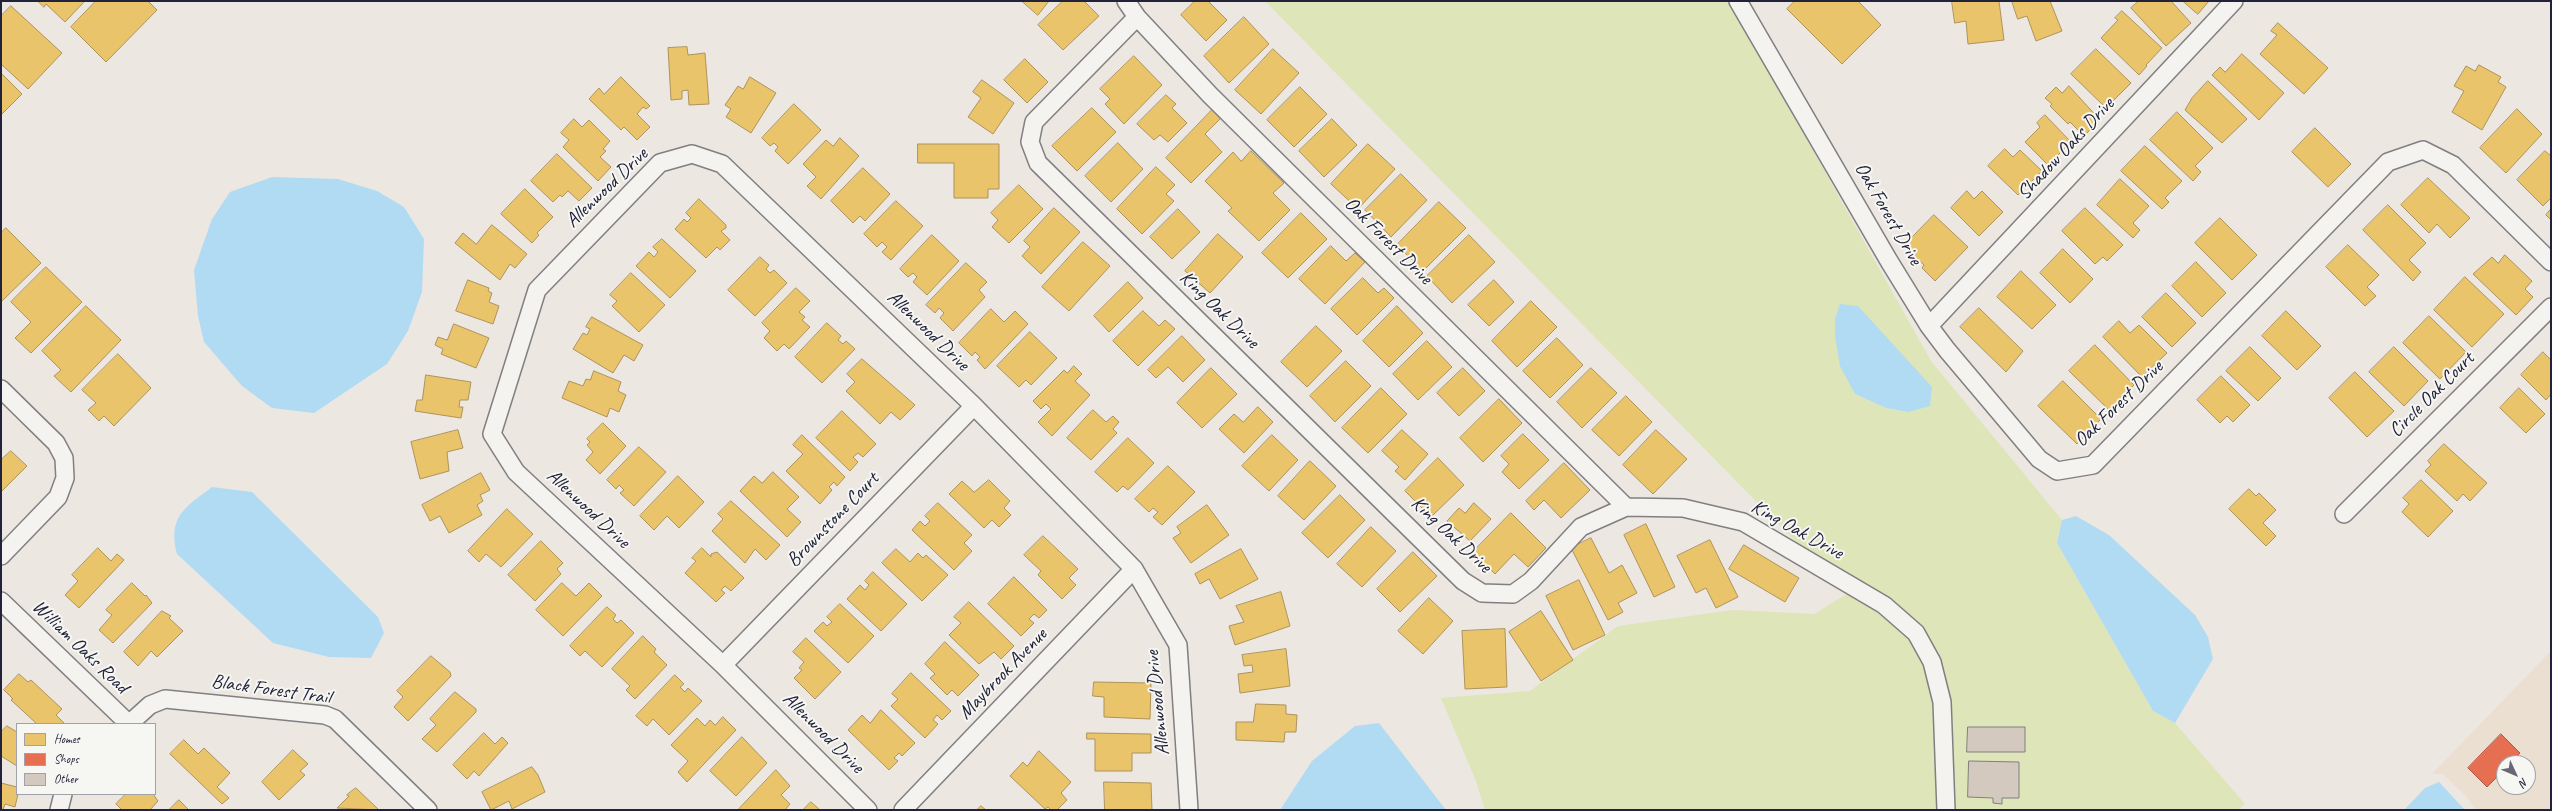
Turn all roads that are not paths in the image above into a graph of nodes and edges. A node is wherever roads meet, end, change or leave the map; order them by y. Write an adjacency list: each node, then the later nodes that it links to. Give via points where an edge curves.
1 (1126, 1): 4 (street, Oak Forest Drive)
2 (1738, 1): 7 (street, Oak Forest Drive)
3 (2234, 1): 7 (street, Shadow Oaks Drive)
4 (1137, 17): 10 (street, Oak Forest Drive, via 1210,95); 10 (street, King Oak Drive, via 1034,122 1030,142 1038,163 1464,581 1482,593 1514,594 1531,581 1581,527)
5 (2551, 262): 7 (street, Oak Forest Drive, via 2453,164 2423,150 2388,162 2094,465 2057,471 2039,459)
6 (2551, 307): 11 (street, Circle Oak Court)
7 (1929, 326)
8 (1, 389): 12 (street, via 56,443 64,458 65,478 58,497)
9 (974, 406): 13 (street, Allenwood Drive); 15 (street, Brownstone Court); 15 (street, Allenwood Drive, via 722,164 692,154 660,163 542,284 537,290 492,434 516,472)
10 (1626, 507): 24 (street, King Oak Drive, via 1683,508 1743,522 1884,605 1916,633 1932,662 1942,702)
11 (2344, 514)
12 (1, 556)
13 (1134, 568): 22 (street, Maybrook Avenue); 23 (street, Allenwood Drive, via 1178,646)
14 (1, 601): 16 (street, William Oaks Road)
15 (723, 665): 21 (street, Allenwood Drive)
16 (128, 723)
17 (130, 723): 20 (street, Black Forest Trail, via 150,705 165,699 325,715 335,719)
18 (63, 795): 19 (street)
19 (59, 810)
20 (428, 810)
21 (868, 810)
22 (904, 810)
23 (1189, 810)
24 (1946, 810)

